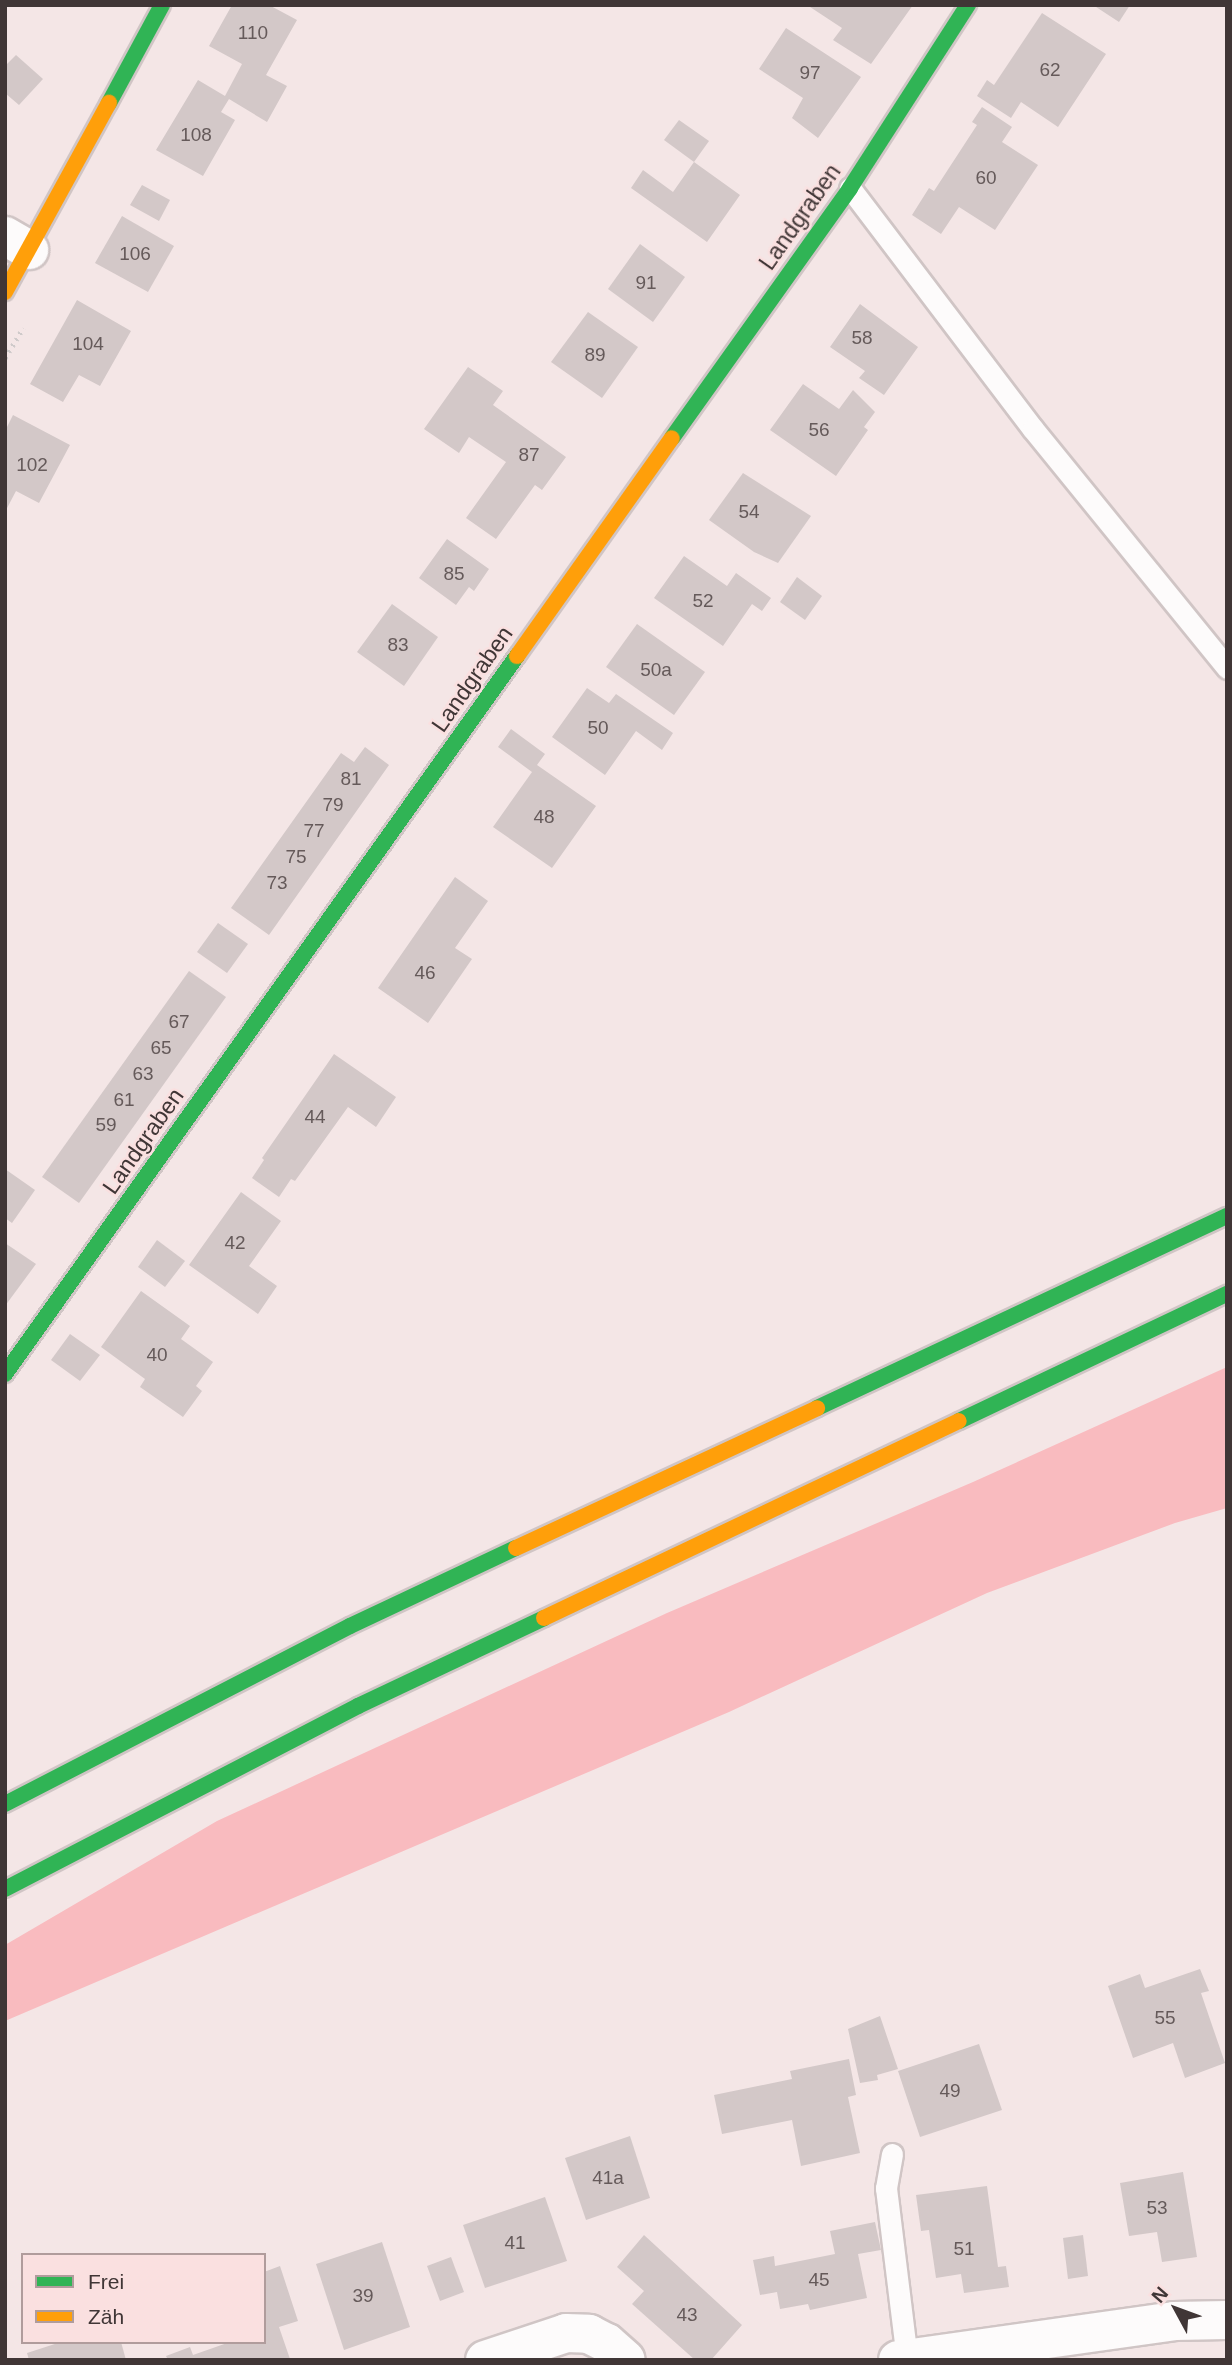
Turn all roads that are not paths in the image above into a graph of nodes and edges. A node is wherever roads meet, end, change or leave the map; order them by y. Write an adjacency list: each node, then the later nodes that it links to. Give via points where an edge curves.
1 (162, 5): 4 (main road)
2 (968, 5): 3 (main road, Landgraben)
3 (850, 188): 6 (lane, via 1034,429); 9 (main road, Landgraben)
4 (17, 243): 5 (main road)
5 (5, 292)
6 (1227, 668)
7 (1227, 1216): 10 (main road, via 350,1626)
8 (1227, 1294): 11 (main road, via 358,1706)
9 (5, 1374)
10 (5, 1804)
11 (5, 1889)
12 (891, 2154): 14 (lane, via 886,2188)
13 (1227, 2320): 14 (street, via 1174,2321)
14 (902, 2359)
15 (485, 2360): 16 (street, via 566,2333 589,2334)
16 (626, 2360)

